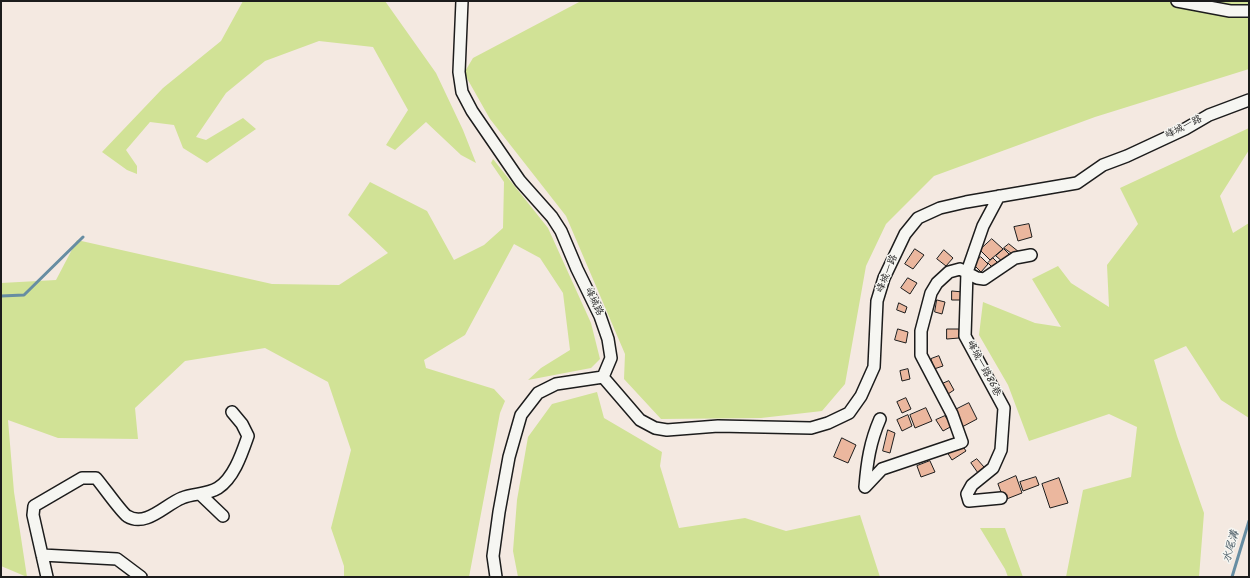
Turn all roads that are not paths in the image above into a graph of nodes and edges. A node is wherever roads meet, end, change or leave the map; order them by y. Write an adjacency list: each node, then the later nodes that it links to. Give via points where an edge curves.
1 (462, 1): 8 (street, 峰城路, via 459,72 462,92 472,112 507,163 561,231 608,339 611,358)
2 (1177, 1): 3 (street, via 1230,11)
3 (1249, 11)
4 (1249, 100): 5 (street, 峰城一路, via 1209,115 1185,129 1103,165 1076,184)
5 (999, 196): 7 (street, 峰城一路86巷, via 983,226); 8 (street, 峰城一路, via 940,208 918,218 905,234 884,278 877,301 874,367 861,396 849,413 828,423 811,428 655,428 640,420)
6 (1030, 255): 7 (street, via 1015,258 984,279)
7 (967, 272): 10 (street, via 960,269 949,272 937,283 931,293 921,331 921,355 952,414 962,442 882,469 865,487 871,438); 12 (street, 峰城一路86巷, via 965,336 1004,408 1001,450 993,468 972,485 967,494 969,501)
8 (604, 377): 15 (street, via 556,384 538,393 521,415 509,457)
9 (232, 412): 11 (street, via 248,436 243,449 234,468 218,488)
10 (880, 419)
11 (200, 494): 13 (street); 14 (street, via 182,498 152,516 137,519 126,515 96,478 82,478 34,506 33,515)
12 (1001, 498)
13 (223, 516)
14 (42, 555): 16 (street); 17 (street, via 116,559)
15 (493, 556): 18 (street); 19 (street)
16 (47, 577)
17 (141, 577)
18 (488, 577)
19 (496, 577)

